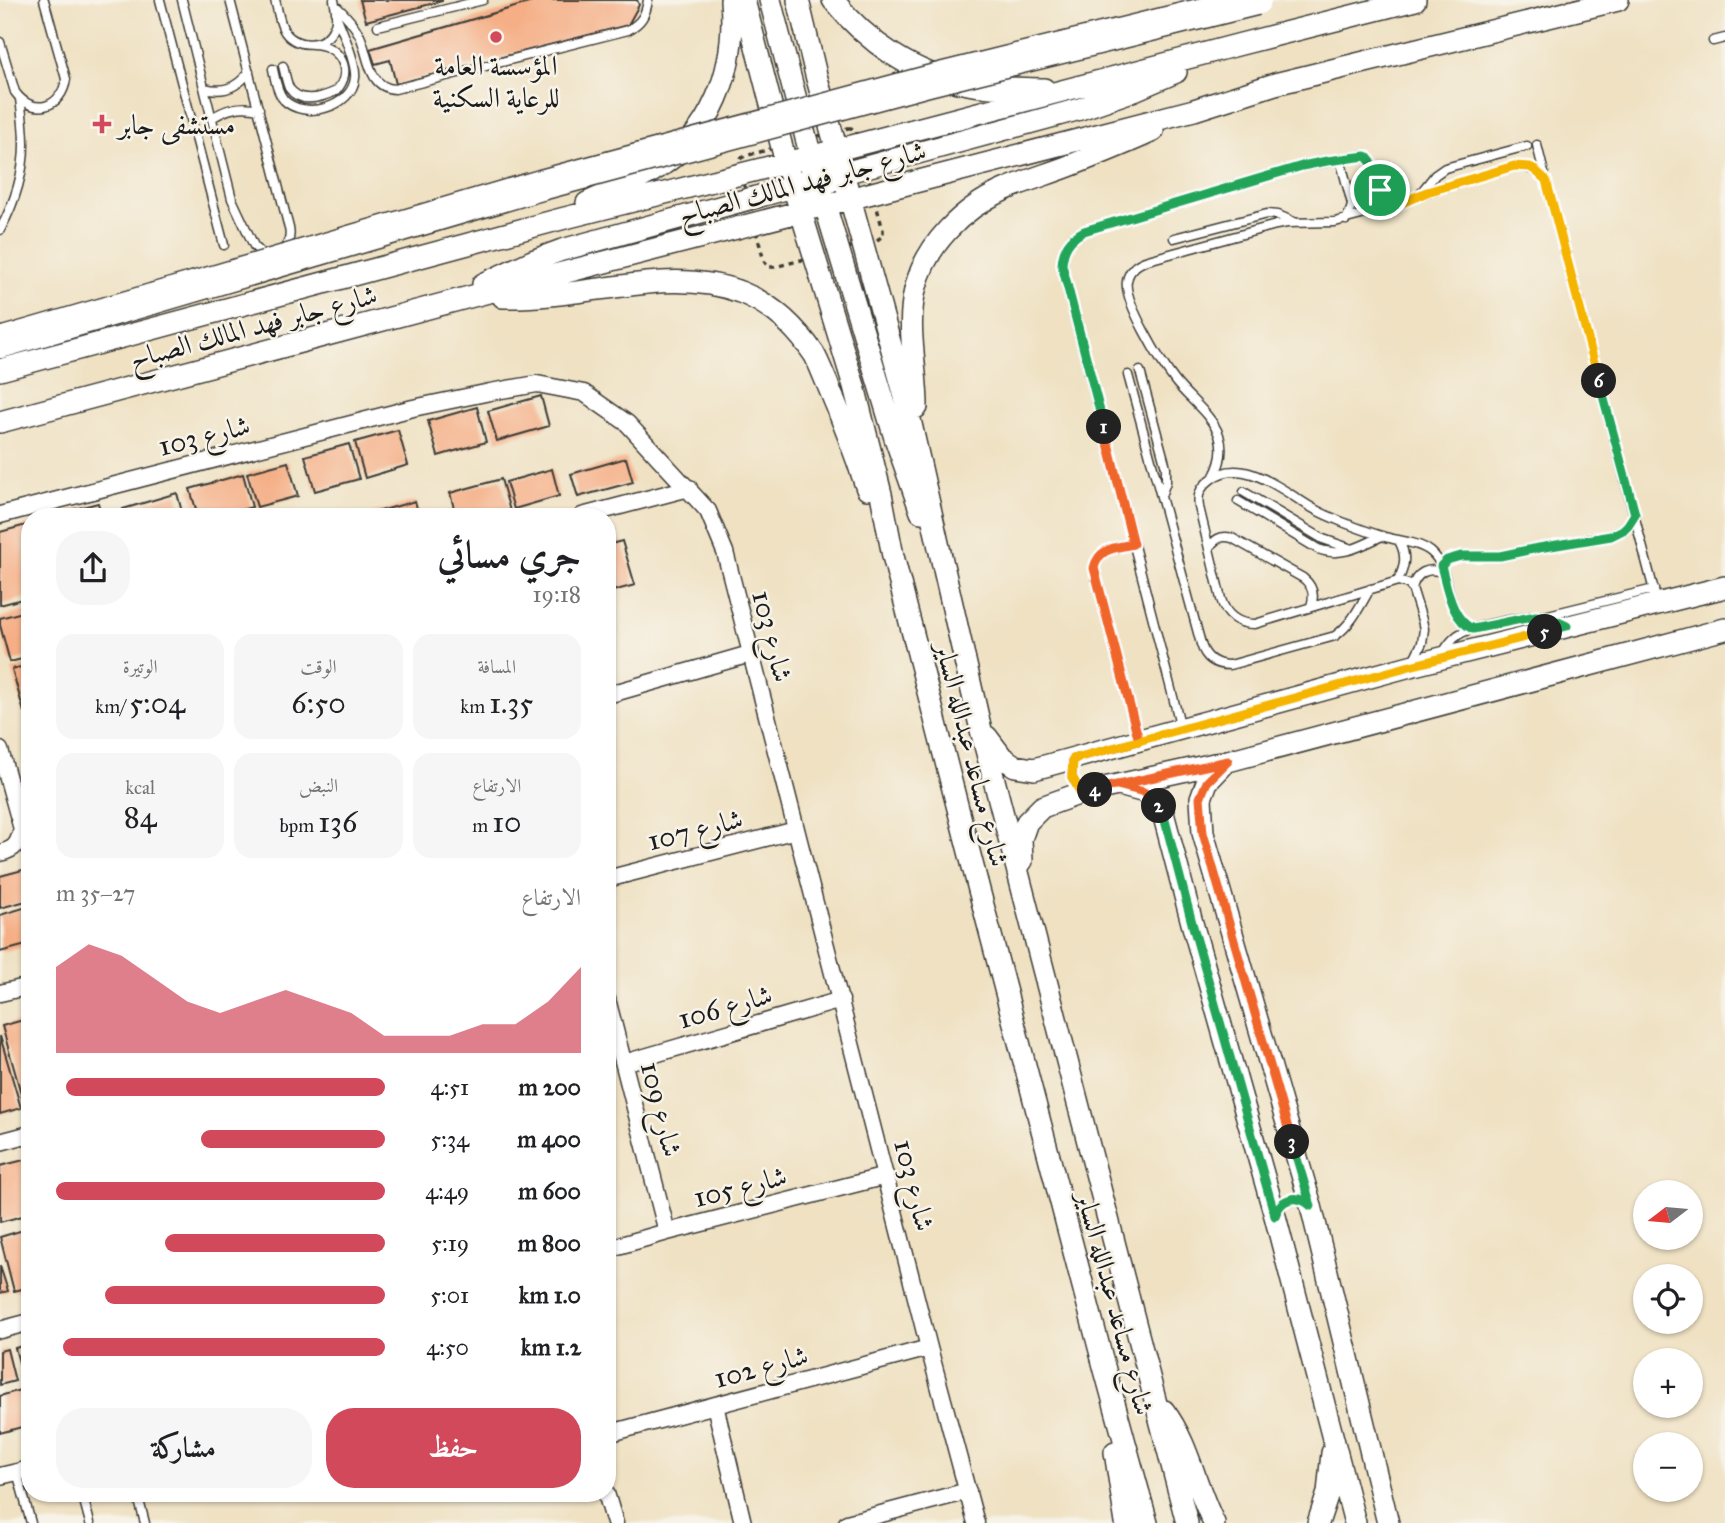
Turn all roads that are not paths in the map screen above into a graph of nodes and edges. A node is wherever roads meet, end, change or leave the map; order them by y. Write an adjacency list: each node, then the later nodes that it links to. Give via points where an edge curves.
1 (44, 0): 29 (lane, via 65,88 54,103 45,106)
2 (160, 0): 49 (lane)
3 (182, 0): 27 (lane)
4 (230, 0): 26 (lane)
5 (275, 0): 22 (lane, via 285,32 302,44)
6 (483, 0): 18 (lane)
7 (648, 0): 16 (lane, via 642,19 628,30 395,89 377,82 356,30)
8 (732, 0): 44 (street, via 725,79 697,132 653,172)
9 (744, 0): 37 (street, شارع مساعد عبدالله الساير)
10 (770, 0): 39 (street)
11 (798, 0): 35 (street, شارع مساعد عبدالله الساير)
12 (833, 0): 28 (street, via 873,42 933,75 1000,88)
13 (1256, 0): 52 (highway, bridge, via 554,181)
14 (1415, 0): 23 (street, شارع جابر فهد المالك الصباح)
15 (1618, 0): 31 (street, شارع جابر فهد المالك الصباح, via 1275,84)
16 (334, 3): 17 (lane)
17 (336, 15): 22 (lane, via 330,35); 25 (lane, via 356,75 343,100 310,110 292,106 282,96)
18 (378, 26)
19 (1725, 38): 20 (lane)
20 (1713, 41)
21 (0, 42): 29 (lane)
22 (312, 44): 24 (lane, via 327,46 343,64 344,79 335,91 312,99 296,95 288,86)
23 (1212, 52): 28 (street, شارع جابر فهد المالك الصباح); 39 (street, via 1157,81 1107,100)
24 (283, 66)
25 (273, 69)
26 (249, 72): 27 (lane, via 229,89); 30 (lane)
27 (205, 88): 32 (lane)
28 (1070, 89): 35 (street, شارع جابر فهد المالك الصباح)
29 (20, 99): 47 (lane, via 21,171)
30 (259, 109): 32 (lane, via 234,107); 32 (lane, via 290,236 276,254 260,252 254,246 238,213)
31 (1194, 110): 41 (street, شارع جابر فهد المالك الصباح); 57 (street, via 1108,150 1002,190 948,229 929,255 915,288 911,323)
32 (212, 118)
33 (1537, 145): 38 (lane)
34 (1527, 146): 40 (lane, via 1445,168)
35 (837, 150): 39 (street, شارع مساعد عبدالله الساير)
36 (1340, 159): 42 (lane, via 1369,159 1381,195); 45 (lane, via 1352,204); 70 (lane, via 1302,166 1084,231 1065,248 1064,274)
37 (786, 163): 39 (street, شارع مساعد عبدالله الساير); 44 (street, شارع جابر فهد المالك الصباح)
38 (1546, 180): 40 (lane, via 1530,167 1514,166); 67 (lane)
39 (818, 181): 41 (street, شارع مساعد عبدالله الساير); 43 (street, شارع مساعد عبدالله الساير); 51 (street, via 562,250 504,273); 73 (street, via 904,469)
40 (1418, 196): 42 (lane)
41 (851, 198): 57 (street, شارع مساعد عبدالله الساير)
42 (1392, 207): 45 (lane)
43 (801, 212): 50 (street, شارع جابر فهد المالك الصباح); 74 (street, شارع مساعد عبدالله الساير, via 853,386)
44 (561, 219): 53 (street, شارع جابر فهد المالك الصباح)
45 (1346, 220): 46 (lane)
46 (1297, 223): 48 (lane, via 1267,214); 58 (lane, via 1140,262 1129,274 1126,290 1144,330 1176,382 1216,429 1222,458)
47 (0, 230)
48 (1174, 238)
49 (224, 246)
50 (473, 296): 51 (street, شارع جابر فهد المالك الصباح); 74 (street, via 542,296 692,281 722,285 750,296 797,332 816,357)
51 (450, 303): 56 (street, شارع جابر فهد المالك الصباح)
52 (0, 343)
53 (0, 370)
54 (1140, 372): 61 (lane, via 1166,467)
55 (1128, 375): 61 (lane)
56 (0, 422)
57 (918, 451): 73 (street, شارع مساعد عبدالله الساير)
58 (1214, 476): 68 (lane, via 1230,471 1254,474 1317,510); 71 (lane, via 1199,495)
59 (689, 488): 63 (street, شارع 103, via 627,423 584,393 537,384 413,408); 64 (street); 86 (street, شارع 103, via 708,511 725,552)
60 (1244, 492): 72 (lane, via 1323,539)
61 (1161, 496): 77 (lane, via 1201,644 1206,656 1216,663 1230,665 1335,636 1350,622)
62 (1238, 501): 72 (lane, via 1318,550 1335,554)
63 (23, 508)
64 (613, 508)
65 (21, 509): 66 (street, شارع 103)
66 (0, 514)
67 (1635, 514): 75 (lane, via 1623,530 1611,536 1500,556 1461,556 1447,560); 80 (lane)
68 (1382, 536): 69 (lane); 72 (lane)
69 (1399, 541): 75 (lane, via 1423,547); 76 (lane, via 1405,560)
70 (1133, 544): 90 (lane); 92 (lane, via 1104,552 1094,568)
71 (1209, 548): 81 (lane, via 1217,538 1232,538 1303,578 1313,591); 81 (lane, via 1223,607 1236,620 1255,624)
72 (1352, 549)
73 (940, 552): 91 (street, شارع مساعد عبدالله الساير)
74 (893, 556): 119 (street, شارع مساعد عبدالله الساير)
75 (1442, 569): 78 (lane, via 1424,572); 84 (lane, via 1456,614)
76 (1398, 581): 77 (lane); 78 (lane)
77 (1370, 588): 81 (lane)
78 (1412, 588): 88 (lane, via 1424,636)
79 (1724, 590): 80 (street)
80 (1655, 596): 82 (lane); 83 (street)
81 (1311, 606)
82 (1543, 616): 83 (lane); 84 (lane)
83 (1567, 626): 87 (street)
84 (1473, 629): 87 (lane, via 1452,640)
85 (1725, 629): 95 (street)
86 (750, 654): 89 (street); 99 (street, شارع 103)
87 (1440, 659): 88 (street)
88 (1410, 666): 90 (street)
89 (616, 692)
90 (1181, 729): 92 (street)
91 (981, 730): 94 (street, via 1015,766 1034,769); 103 (street, شارع مساعد عبدالله الساير)
92 (1139, 741): 94 (street)
93 (0, 750): 98 (street)
94 (1073, 759): 97 (street, via 1072,777)
95 (1228, 761): 96 (street); 112 (street, via 1207,782 1200,798 1203,833)
96 (1117, 785): 97 (street); 113 (street, via 1144,792 1162,809)
97 (1081, 793): 103 (street, via 1042,807 1027,822 1021,839)
98 (21, 825)
99 (796, 830): 102 (street, شارع 107); 106 (street, شارع 103)
100 (21, 833): 101 (street, via 12,850)
101 (0, 853)
102 (616, 876)
103 (1022, 891): 120 (street, شارع مساعد عبدالله الساير)
104 (21, 988): 105 (street)
105 (0, 993)
106 (841, 1000): 108 (street, شارع 106); 111 (street, شارع 103)
107 (616, 1033): 108 (street, شارع 109)
108 (624, 1063): 114 (street, شارع 109)
109 (21, 1136): 110 (street)
110 (0, 1142)
111 (886, 1176): 114 (street, شارع 105); 118 (street, شارع 103)
112 (1311, 1206): 113 (street, via 1301,1199 1289,1199); 144 (street)
113 (1275, 1216): 122 (street)
114 (667, 1232): 115 (street, شارع 105)
115 (616, 1246)
116 (21, 1324): 117 (street)
117 (0, 1330)
118 (929, 1348): 121 (street, شارع 102); 126 (street, شارع 103)
119 (1105, 1370): 138 (street); 139 (street, شارع مساعد عبدالله الساير)
120 (1154, 1398): 140 (street, شارع مساعد عبدالله الساير); 141 (street, via 1182,1441)
121 (715, 1405): 123 (street, شارع 102); 135 (street)
122 (1326, 1413): 142 (street, via 1332,1453 1328,1493); 143 (street)
123 (616, 1432)
124 (21, 1471): 125 (street)
125 (0, 1476)
126 (968, 1491): 136 (street); 137 (street, شارع 103)
127 (28, 1502): 131 (lane)
128 (84, 1502): 132 (lane)
129 (139, 1502): 133 (lane)
130 (609, 1502): 134 (street)
131 (31, 1523)
132 (90, 1523)
133 (145, 1523)
134 (615, 1523)
135 (743, 1523)
136 (847, 1523)
137 (976, 1523)
138 (1126, 1523)
139 (1147, 1523)
140 (1187, 1523)
141 (1214, 1523)
142 (1318, 1523)
143 (1355, 1523)
144 (1388, 1523)

